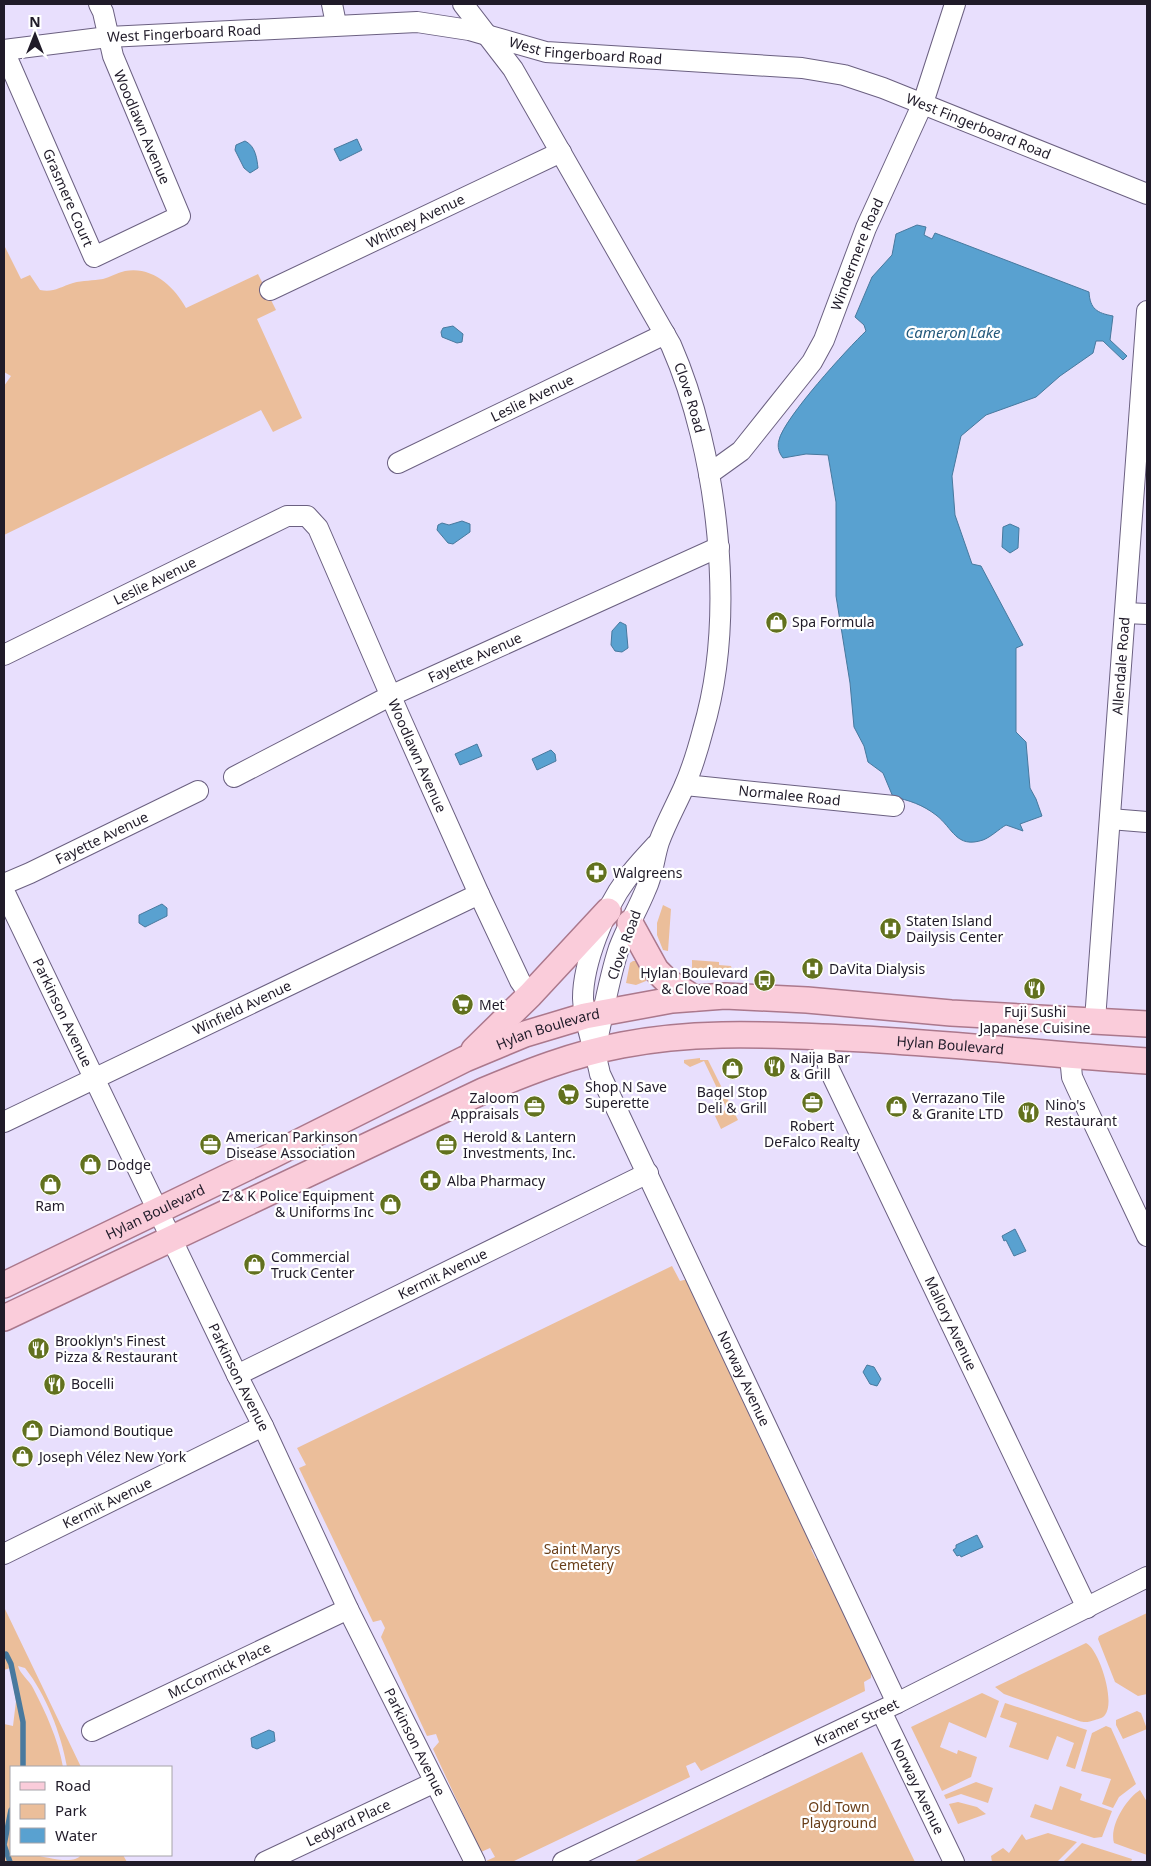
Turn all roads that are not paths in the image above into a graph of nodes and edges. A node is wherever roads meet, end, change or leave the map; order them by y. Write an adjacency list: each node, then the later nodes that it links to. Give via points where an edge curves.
1 (99, 4): 7 (street, Woodlawn Avenue)
2 (332, 4): 5 (street)
3 (463, 4): 6 (street, Clove Road)
4 (955, 4): 9 (street, Windermere Road)
5 (336, 24): 6 (street, West Fingerboard Road, via 417,22 446,25); 7 (street, West Fingerboard Road)
6 (488, 36): 9 (street, West Fingerboard Road, via 561,54 752,63 824,71 863,80); 10 (street, Clove Road, via 513,69)
7 (108, 37): 8 (street, West Fingerboard Road); 12 (street, Woodlawn Avenue, via 112,56)
8 (4, 51): 12 (street, Grasmere Court, via 94,257)
9 (922, 103): 11 (street, West Fingerboard Road); 18 (street, Windermere Road, via 866,228 824,340 812,362 741,451)
10 (561, 152): 13 (street, Whitney Avenue); 15 (street, Clove Road)
11 (1147, 194)
12 (180, 216)
13 (270, 290)
14 (1147, 311): 16 (street, Allendale Road)
15 (665, 334): 17 (street, Leslie Avenue); 18 (street, Clove Road, via 681,372)
16 (1144, 408): 21 (street, Allendale Road)
17 (398, 463)
18 (709, 474): 20 (street, Clove Road)
19 (307, 516): 23 (street, Leslie Avenue, via 287,516); 24 (street, Woodlawn Avenue, via 318,528)
20 (719, 547): 24 (street, Fayette Avenue); 26 (street, Clove Road, via 714,673 704,727)
21 (1125, 613): 22 (street); 29 (street, Allendale Road)
22 (1147, 614)
23 (4, 655)
24 (390, 696): 25 (street, Fayette Avenue); 33 (street, Woodlawn Avenue)
25 (234, 776)
26 (685, 784): 28 (street, Normalee Road); 34 (street, Clove Road, via 659,842 626,880)
27 (198, 791): 31 (street, Fayette Avenue)
28 (894, 806)
29 (1110, 819): 30 (street); 38 (street, Allendale Road)
30 (1147, 822)
31 (4, 884)
32 (4, 891): 45 (street, Parkinson Avenue)
33 (479, 894): 35 (street, Woodlawn Avenue, via 520,981); 45 (street, Winfield Avenue)
34 (619, 917): 35 (main road); 36 (main road, via 656,970 668,982); 37 (street, Clove Road, via 594,944 583,998)
35 (530, 994): 43 (main road)
36 (694, 998): 37 (main road, Hylan Boulevard); 38 (main road, Hylan Boulevard, via 726,996 806,1000 951,1013)
37 (594, 1014): 41 (street, Clove Road); 43 (main road, Hylan Boulevard, via 524,1034)
38 (1095, 1020): 39 (main road, Hylan Boulevard)
39 (1147, 1024)
40 (821, 1036): 41 (main road, Hylan Boulevard, via 703,1035); 42 (main road, Hylan Boulevard, via 922,1041); 57 (street, Mallory Avenue, via 829,1068)
41 (595, 1050): 47 (street, Norway Avenue, via 600,1074); 50 (main road, Hylan Boulevard, via 482,1091)
42 (1070, 1056): 44 (main road, Hylan Boulevard); 49 (street, via 1072,1077)
43 (465, 1059): 48 (main road, Hylan Boulevard)
44 (1147, 1061)
45 (93, 1080): 46 (street, Winfield Avenue); 48 (street, Parkinson Avenue)
46 (4, 1122)
47 (648, 1173): 53 (street, Kermit Avenue); 59 (street, Norway Avenue)
48 (158, 1211): 50 (street, Parkinson Avenue); 51 (main road, Hylan Boulevard)
49 (1147, 1236)
50 (171, 1238): 52 (main road, Hylan Boulevard); 53 (street, Parkinson Avenue)
51 (4, 1284)
52 (4, 1318)
53 (237, 1375): 54 (street, Parkinson Avenue)
54 (263, 1426): 55 (street, Kermit Avenue); 58 (street, Parkinson Avenue)
55 (4, 1554)
56 (1147, 1577): 57 (street, Kramer Street)
57 (1087, 1608): 59 (street, Kramer Street)
58 (348, 1609): 60 (street, McCormick Place); 61 (street, Parkinson Avenue)
59 (889, 1707): 64 (street, Kramer Street); 65 (street, Norway Avenue)
60 (92, 1731)
61 (433, 1783): 62 (street, Ledyard Place); 63 (street, Parkinson Avenue)
62 (265, 1862)
63 (475, 1862)
64 (563, 1862)
65 (954, 1862)

